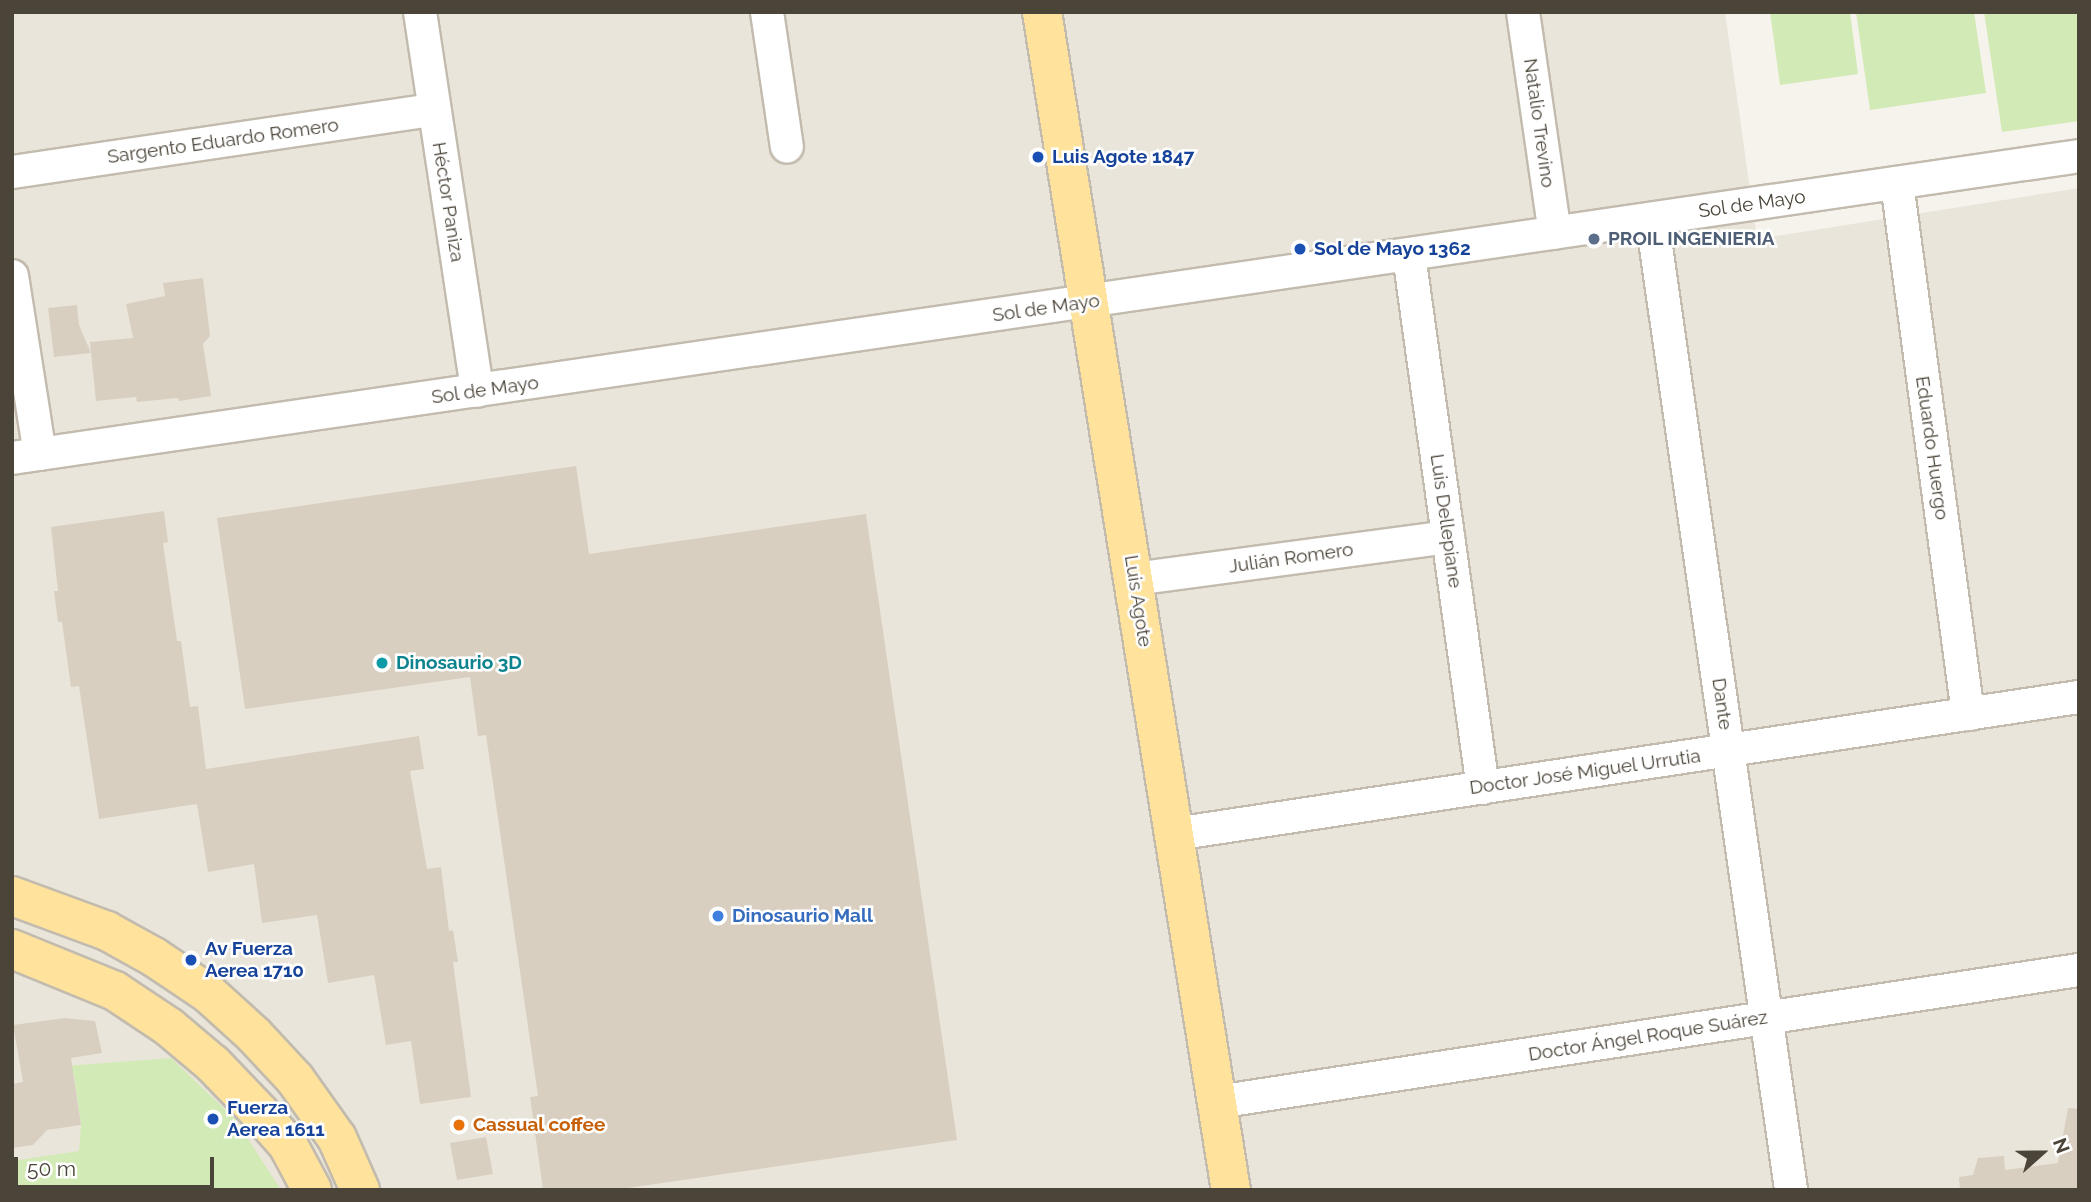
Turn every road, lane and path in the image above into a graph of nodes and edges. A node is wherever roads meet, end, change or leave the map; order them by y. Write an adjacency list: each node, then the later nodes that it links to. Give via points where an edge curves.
1 (419, 12): 5 (street, Héctor Paniza)
2 (767, 12): 6 (street)
3 (1042, 12): 14 (main road, Luis Agote)
4 (1523, 12): 11 (street, Natalio Trevino)
5 (434, 110): 8 (street, Sargento Eduardo Romero); 15 (street, Héctor Paniza)
6 (787, 147)
7 (2079, 156): 9 (street, Sol de Mayo)
8 (12, 172)
9 (1897, 183): 10 (street, Sol de Mayo); 20 (street, Eduardo Huergo)
10 (1652, 219): 11 (street, Sol de Mayo); 21 (street, Dante)
11 (1555, 233): 12 (street, Sol de Mayo)
12 (1409, 255): 14 (street, Sol de Mayo); 17 (street, Luis Dellepiane)
13 (12, 275): 16 (street)
14 (1090, 302): 15 (street, Sol de Mayo); 18 (main road, Luis Agote)
15 (477, 391): 16 (street, Sol de Mayo)
16 (26, 456)
17 (1448, 537): 18 (street, Julián Romero); 22 (street, Luis Dellepiane)
18 (1134, 579): 23 (main road, Luis Agote)
19 (2079, 696): 20 (street, Doctor José Miguel Urrutia)
20 (1968, 714): 21 (street, Doctor José Miguel Urrutia)
21 (1728, 751): 22 (street, Doctor José Miguel Urrutia); 27 (street, Dante)
22 (1483, 788): 23 (street, Doctor José Miguel Urrutia)
23 (1175, 834): 28 (main road, Luis Agote)
24 (12, 896): 30 (main road, via 107,931 209,994 295,1079 337,1138)
25 (12, 949): 29 (main road, via 115,991 169,1027 213,1064 274,1129)
26 (2079, 970): 27 (street, Doctor Ángel Roque Suárez)
27 (1766, 1018): 28 (street, Doctor Ángel Roque Suárez); 32 (street, Dante)
28 (1217, 1102): 31 (main road, Luis Agote)
29 (312, 1190)
30 (360, 1190)
31 (1231, 1190)
32 (1791, 1190)

